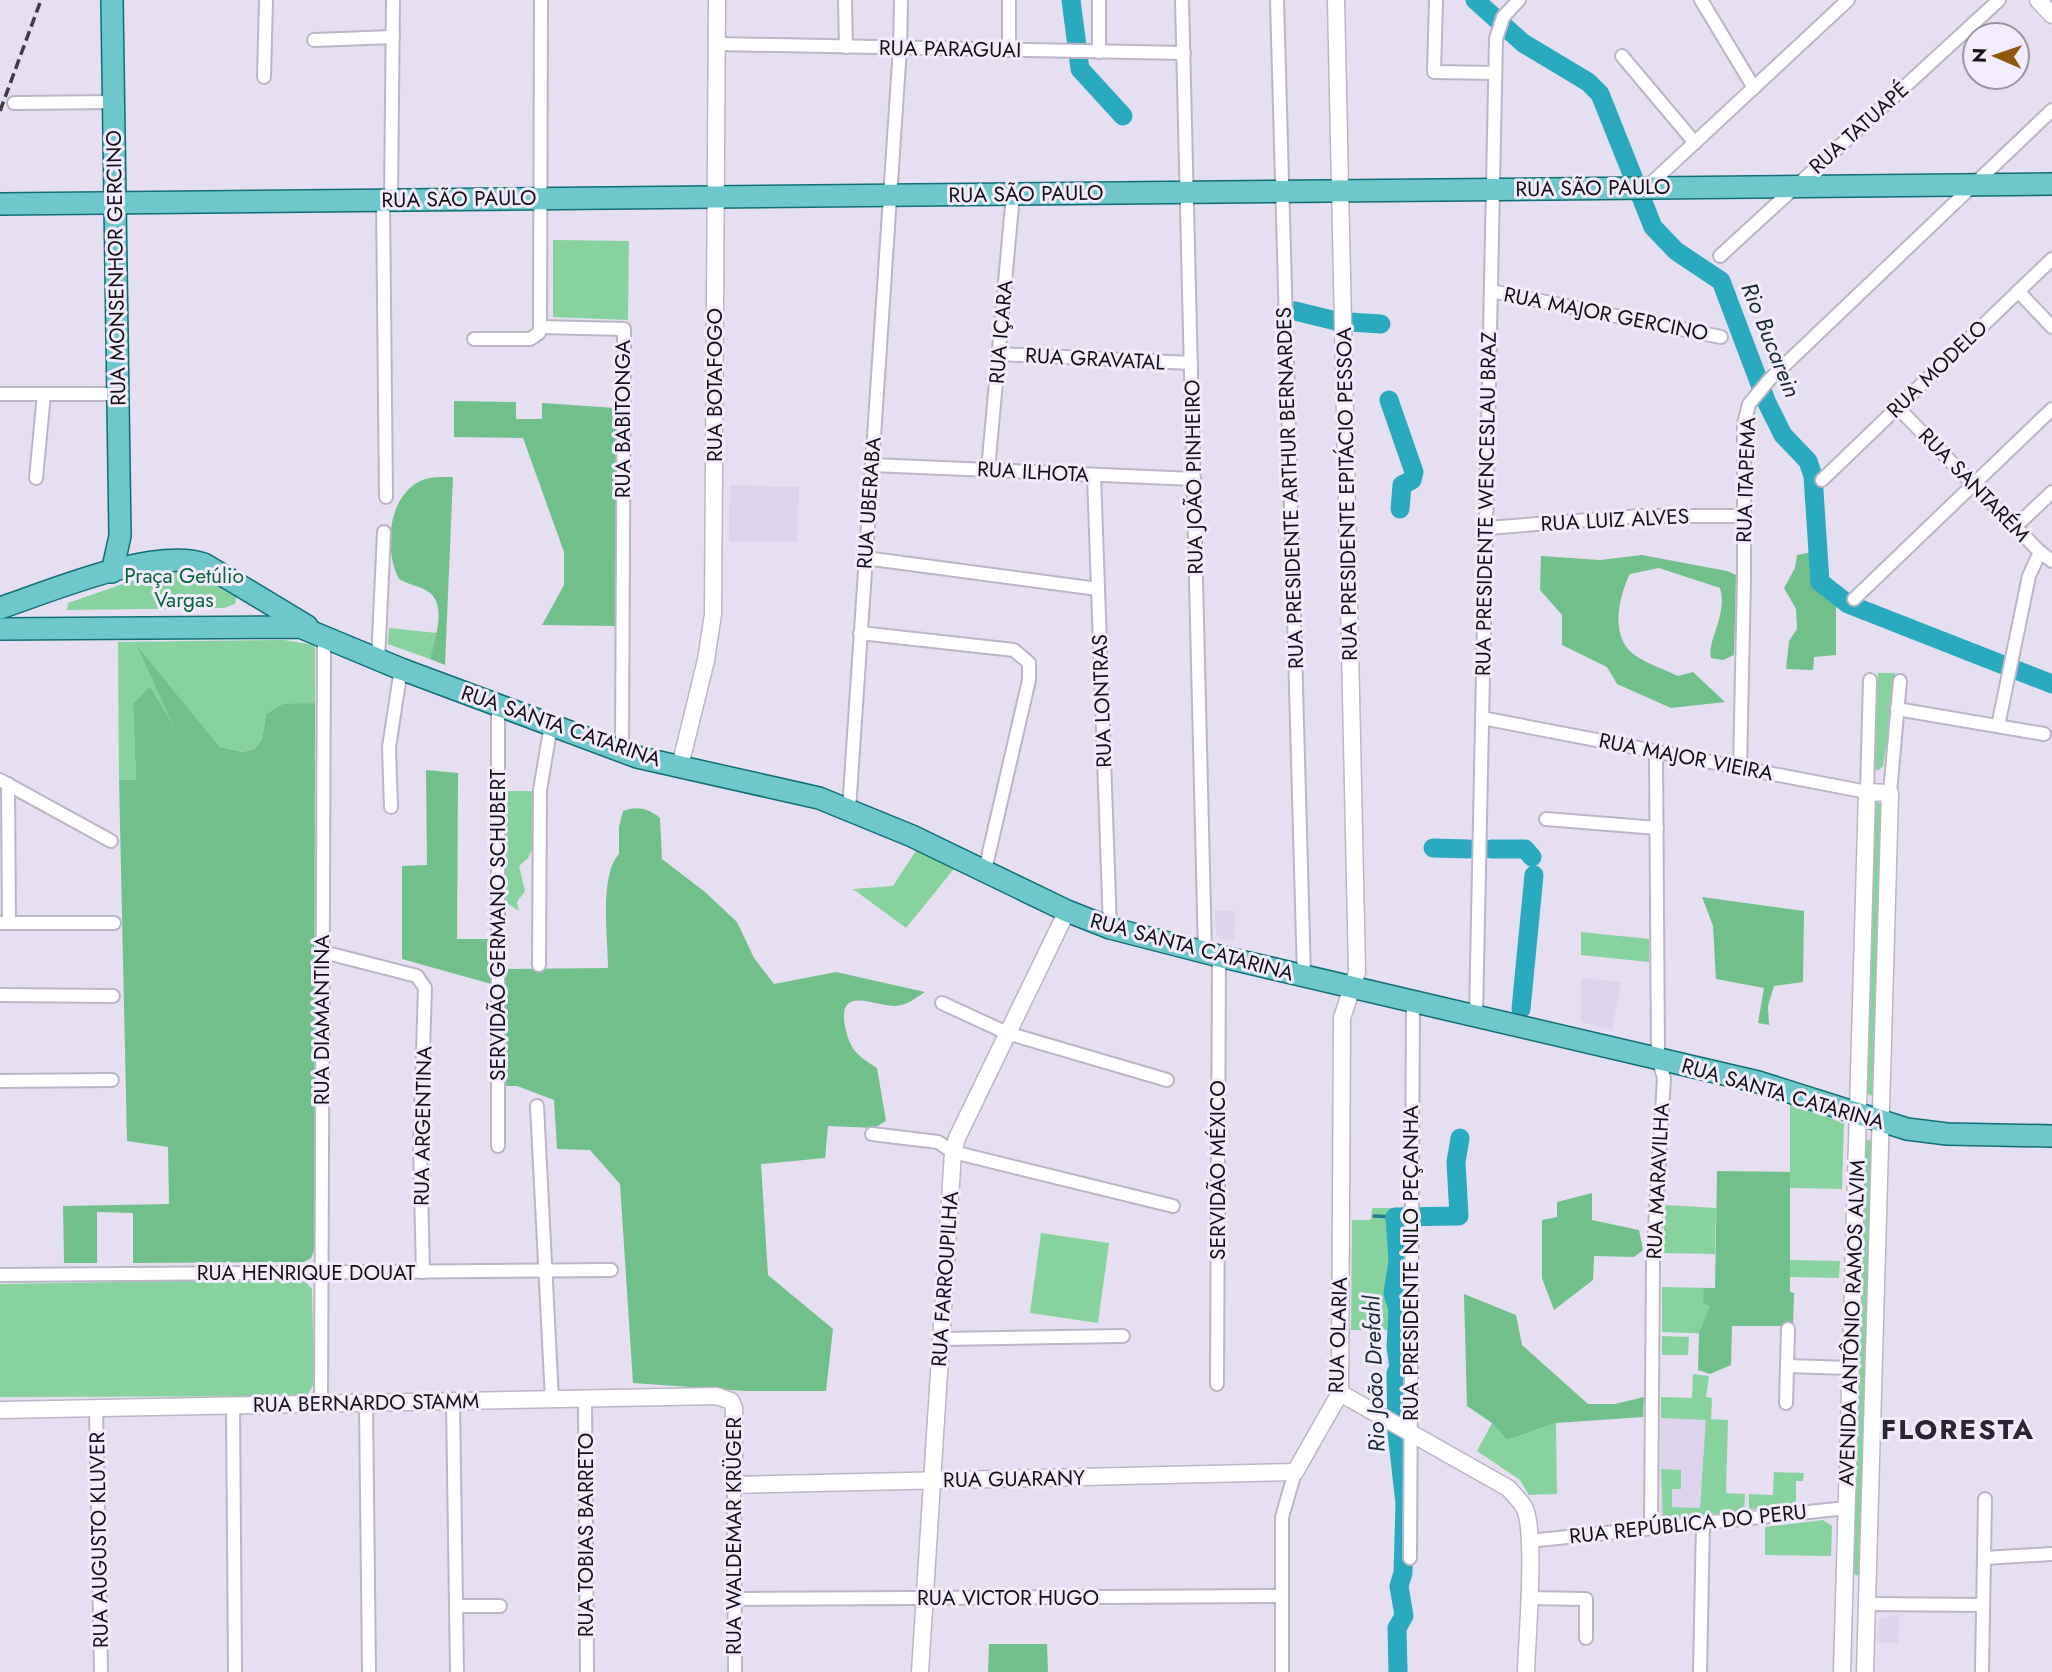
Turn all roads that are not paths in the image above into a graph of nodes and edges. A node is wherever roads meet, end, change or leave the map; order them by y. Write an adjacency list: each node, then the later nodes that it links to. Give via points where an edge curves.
1 (112, 0): 32 (main road, RUA MONSENHOR GERCINO)
2 (266, 0): 30 (street)
3 (393, 0): 20 (street)
4 (541, 0): 47 (street)
5 (717, 0): 22 (street, RUA BOTAFOGO)
6 (845, 0): 23 (street)
7 (901, 0): 24 (street, RUA UBERABA)
8 (1009, 0): 25 (street)
9 (1098, 0): 26 (street)
10 (1182, 0): 27 (street, RUA JOÃO PINHEIRO)
11 (1276, 0): 41 (street, RUA PRESIDENTE ARTHUR BERNARDES)
12 (1336, 0): 42 (street, RUA PRESIDENTE EPITÁCIO PESSOA)
13 (1436, 0): 29 (street, via 1433,72)
14 (1519, 0): 29 (street, RUA PRESIDENTE WENCESLAU BRAZ, via 1501,21)
15 (1701, 0): 31 (street)
16 (1848, 0): 31 (street)
17 (1999, 0): 38 (street, RUA TATUAPÉ)
18 (2038, 0): 19 (street)
19 (2052, 15)
20 (393, 37): 21 (street); 48 (street)
21 (314, 40)
22 (717, 44): 23 (street, RUA PARAGUAI); 46 (street, RUA BOTAFOGO)
23 (846, 47): 24 (street, RUA PARAGUAI)
24 (900, 48): 25 (street, RUA PARAGUAI); 45 (street, RUA UBERABA)
25 (1009, 50): 26 (street, RUA PARAGUAI)
26 (1099, 51): 27 (street, RUA PARAGUAI)
27 (1184, 53): 43 (street, RUA JOÃO PINHEIRO)
28 (1622, 56): 35 (street)
29 (1495, 73): 40 (street, RUA PRESIDENTE WENCESLAU BRAZ)
30 (264, 77)
31 (1754, 88): 35 (street)
32 (113, 102): 33 (street); 49 (main road, RUA MONSENHOR GERCINO)
33 (14, 103)
34 (2052, 110): 36 (street, RUA ITAPEMA)
35 (1695, 143): 39 (street)
36 (1974, 184): 37 (main road, RUA SÃO PAULO); 38 (main road, RUA SÃO PAULO); 75 (street, RUA ITAPEMA, via 1755,395 1744,424)
37 (2052, 184)
38 (1796, 186): 39 (main road, RUA SÃO PAULO); 51 (street, RUA TATUAPÉ)
39 (1639, 188): 40 (main road, RUA SÃO PAULO)
40 (1493, 189): 42 (main road, RUA SÃO PAULO); 53 (street, RUA PRESIDENTE WENCESLAU BRAZ)
41 (1282, 191): 42 (main road, RUA SÃO PAULO); 43 (main road, RUA SÃO PAULO); 125 (street, RUA PRESIDENTE ARTHUR BERNARDES)
42 (1340, 191): 126 (street, RUA PRESIDENTE EPITÁCIO PESSOA, via 1357,972)
43 (1187, 192): 44 (main road, RUA SÃO PAULO); 60 (street, RUA JOÃO PINHEIRO)
44 (1013, 194): 45 (main road, RUA SÃO PAULO); 59 (street, RUA IÇARA)
45 (889, 195): 46 (main road, RUA SÃO PAULO); 66 (street, RUA UBERABA)
46 (716, 197): 47 (main road, RUA SÃO PAULO); 107 (street, RUA BOTAFOGO, via 713,614)
47 (540, 199): 48 (main road, RUA SÃO PAULO); 55 (street)
48 (387, 200): 49 (main road, RUA SÃO PAULO); 74 (street)
49 (115, 202): 50 (main road, RUA SÃO PAULO); 63 (main road, RUA MONSENHOR GERCINO)
50 (0, 204)
51 (1720, 256)
52 (2052, 259): 54 (street, RUA MODELO)
53 (1491, 291): 57 (street, RUA MAJOR GERCINO); 77 (street, RUA PRESIDENTE WENCESLAU BRAZ)
54 (2018, 291): 56 (street); 64 (street, RUA MODELO)
55 (540, 327): 58 (street, via 530,340); 105 (street, RUA BABITONGA, via 624,330)
56 (2052, 327)
57 (1721, 337)
58 (474, 339)
59 (999, 354): 60 (street, RUA GRAVATAL); 67 (street, RUA IÇARA)
60 (1191, 363): 70 (street, RUA JOÃO PINHEIRO)
61 (0, 394): 62 (street)
62 (44, 394): 63 (street); 69 (street)
63 (118, 394): 79 (main road, RUA MONSENHOR GERCINO)
64 (1898, 408): 71 (street, RUA MODELO); 72 (street, RUA SANTARÉM)
65 (2052, 409): 72 (street)
66 (872, 465): 67 (street, RUA ILHOTA); 81 (street, RUA UBERABA)
67 (988, 470): 68 (street, RUA ILHOTA)
68 (1094, 475): 70 (street, RUA ILHOTA); 85 (street, RUA LONTRAS)
69 (36, 478)
70 (1194, 479): 123 (street, RUA JOÃO PINHEIRO)
71 (1822, 480)
72 (1973, 485): 76 (street, RUA SANTARÉM); 88 (street)
73 (2052, 492): 76 (street)
74 (386, 498)
75 (1744, 516): 77 (street, RUA LUIZ ALVES, via 1642,516); 108 (street, RUA ITAPEMA)
76 (2015, 527): 80 (street, RUA SANTARÉM)
77 (1486, 528): 101 (street, RUA PRESIDENTE WENCESLAU BRAZ)
78 (384, 532): 95 (street)
79 (120, 536): 83 (main road, via 132,552); 84 (main road, RUA MONSENHOR GERCINO)
80 (2040, 552): 82 (street, RUA SANTARÉM); 103 (street, via 2029,576)
81 (865, 558): 85 (street); 93 (street, RUA UBERABA)
82 (2052, 561)
83 (150, 562): 84 (main road, RUA SANTA CATARINA); 87 (main road, RUA SANTA CATARINA, via 193,560)
84 (112, 572): 86 (main road, RUA SANTA CATARINA)
85 (1098, 589): 121 (street, RUA LONTRAS)
86 (56, 590): 89 (main road, RUA SANTA CATARINA); 91 (main road, via 54,614)
87 (252, 590): 90 (main road, via 244,617); 94 (main road, RUA SANTA CATARINA)
88 (1854, 599)
89 (0, 608)
90 (224, 626): 91 (main road, RUA SANTA CATARINA); 94 (main road, RUA SANTA CATARINA, via 290,626)
91 (63, 628): 92 (main road, RUA SANTA CATARINA)
92 (0, 629)
93 (860, 633): 113 (street, RUA UBERABA); 117 (street, via 1014,650 1026,657 1029,680)
94 (324, 636): 95 (main road, RUA SANTA CATARINA); 122 (street, RUA DIAMANTINA)
95 (378, 660): 96 (main road, RUA SANTA CATARINA)
96 (401, 669): 99 (main road, RUA SANTA CATARINA); 112 (street, via 389,747)
97 (1870, 680): 110 (street, AVENIDA ANTÔNIO RAMOS ALVIM)
98 (1900, 681): 100 (street, AVENIDA ANTÔNIO RAMOS ALVIM)
99 (498, 705): 102 (main road, RUA SANTA CATARINA); 142 (street, SERVIDÃO GERMANO SCHUBERT)
100 (1897, 709): 103 (street); 111 (street, AVENIDA ANTÔNIO RAMOS ALVIM)
101 (1482, 718): 106 (street, RUA MAJOR VIEIRA); 131 (street, RUA PRESIDENTE WENCESLAU BRAZ)
102 (551, 725): 105 (main road, RUA SANTA CATARINA); 124 (street, via 540,790)
103 (1998, 726): 104 (street)
104 (2044, 734)
105 (622, 751): 107 (main road, RUA SANTA CATARINA)
106 (1656, 752): 108 (street, RUA MAJOR VIEIRA); 115 (street, RUA MARAVILHA)
107 (680, 766): 113 (main road, RUA SANTA CATARINA, via 795,790)
108 (1740, 768): 110 (street, RUA MAJOR VIEIRA)
109 (4, 782): 116 (street); 119 (street)
110 (1867, 792): 111 (street, RUA MAJOR VIEIRA); 138 (street, AVENIDA ANTÔNIO RAMOS ALVIM)
111 (1890, 793): 139 (street, AVENIDA ANTÔNIO RAMOS ALVIM)
112 (391, 807)
113 (849, 810): 117 (main road, RUA SANTA CATARINA)
114 (1546, 819): 115 (street)
115 (1657, 828): 133 (street, RUA MARAVILHA)
116 (111, 841)
117 (985, 870): 118 (main road, RUA SANTA CATARINA)
118 (1068, 911): 121 (main road, RUA SANTA CATARINA); 132 (street, RUA FARROUPILHA)
119 (5, 923): 120 (street)
120 (114, 923)
121 (1110, 928): 123 (main road, RUA SANTA CATARINA)
122 (323, 952): 147 (street, RUA DIAMANTINA); 148 (street, RUA ARGENTINA, via 422,980)
123 (1212, 955): 125 (main road, RUA SANTA CATARINA); 157 (street, SERVIDÃO MÉXICO)
124 (539, 965)
125 (1304, 976): 126 (main road, RUA SANTA CATARINA)
126 (1352, 987): 129 (main road, RUA SANTA CATARINA); 158 (street, RUA OLARIA, via 1342,1018)
127 (0, 995): 128 (street)
128 (113, 996)
129 (1413, 1001): 131 (main road, RUA SANTA CATARINA); 169 (street, RUA PRESIDENTE NILO PEÇANHA, via 1411,1218)
130 (943, 1003): 132 (street)
131 (1476, 1016): 133 (main road, RUA SANTA CATARINA)
132 (1007, 1033): 135 (street); 143 (street, RUA FARROUPILHA)
133 (1658, 1058): 138 (main road, RUA SANTA CATARINA, via 1758,1082); 176 (street, RUA MARAVILHA, via 1664,1078 1653,1262)
134 (112, 1080): 136 (street)
135 (1167, 1080)
136 (0, 1081)
137 (537, 1106): 146 (street)
138 (1858, 1115): 139 (main road, RUA SANTA CATARINA); 150 (street, AVENIDA ANTÔNIO RAMOS ALVIM)
139 (1881, 1122): 141 (main road, RUA SANTA CATARINA, via 1947,1135); 152 (street, AVENIDA ANTÔNIO RAMOS ALVIM)
140 (872, 1134): 143 (street, via 938,1142)
141 (2052, 1135)
142 (498, 1146)
143 (953, 1152): 144 (street); 154 (street, RUA FARROUPILHA)
144 (1173, 1206)
145 (611, 1270): 146 (street, RUA HENRIQUE DOUAT)
146 (545, 1271): 148 (street, RUA HENRIQUE DOUAT); 160 (street)
147 (322, 1272): 148 (street, RUA HENRIQUE DOUAT); 149 (street, RUA HENRIQUE DOUAT); 165 (street, RUA DIAMANTINA)
148 (423, 1272)
149 (0, 1275)
150 (1853, 1303): 152 (street, via 1859,1290 1870,1292); 156 (street, AVENIDA ANTÔNIO RAMOS ALVIM)
151 (1788, 1329): 155 (street)
152 (1875, 1333): 185 (street, AVENIDA ANTÔNIO RAMOS ALVIM)
153 (1123, 1336): 154 (street)
154 (940, 1339): 171 (street, RUA FARROUPILHA)
155 (1787, 1366): 156 (street); 164 (street)
156 (1851, 1368): 174 (street, AVENIDA ANTÔNIO RAMOS ALVIM)
157 (1217, 1384)
158 (1340, 1393): 169 (street); 170 (street, RUA OLARIA)
159 (585, 1399): 160 (street, RUA BERNARDO STAMM); 161 (street, RUA BERNARDO STAMM, via 717,1396); 194 (street, RUA TOBIAS BARRETO)
160 (552, 1400): 162 (street, RUA BERNARDO STAMM)
161 (731, 1401): 172 (street, RUA WALDEMAR KRÜGER)
162 (453, 1402): 163 (street, RUA BERNARDO STAMM); 188 (street)
163 (366, 1403): 165 (street, RUA BERNARDO STAMM); 192 (street)
164 (1786, 1403)
165 (321, 1404): 166 (street, RUA BERNARDO STAMM)
166 (233, 1406): 167 (street, RUA BERNARDO STAMM); 191 (street)
167 (96, 1408): 168 (street, RUA BERNARDO STAMM); 190 (street, RUA AUGUSTO KLUVER)
168 (0, 1410)
169 (1401, 1427): 177 (street, RUA PRESIDENTE NILO PEÇANHA, via 1508,1488 1524,1509); 179 (street)
170 (1294, 1472): 171 (street, RUA GUARANY); 181 (street, RUA OLARIA, via 1282,1517)
171 (931, 1481): 172 (street, RUA GUARANY); 182 (street, RUA FARROUPILHA)
172 (734, 1485): 184 (street, RUA WALDEMAR KRÜGER)
173 (1985, 1499): 180 (street)
174 (1847, 1507): 175 (street, RUA REPÚBLICA DO PERU); 200 (street, AVENIDA ANTÔNIO RAMOS ALVIM)
175 (1703, 1523): 176 (street, RUA REPÚBLICA DO PERU); 199 (street)
176 (1651, 1528): 177 (street, RUA REPÚBLICA DO PERU)
177 (1530, 1541): 183 (street, RUA PRESIDENTE NILO PEÇANHA)
178 (2052, 1554): 180 (street)
179 (1410, 1558)
180 (1984, 1558): 187 (street)
181 (1281, 1597): 182 (street, RUA VICTOR HUGO); 197 (street, RUA OLARIA)
182 (924, 1598): 184 (street, RUA VICTOR HUGO); 196 (street, RUA FARROUPILHA)
183 (1528, 1598): 189 (street, via 1586,1599); 198 (street, RUA PRESIDENTE NILO PEÇANHA)
184 (735, 1599): 195 (street, RUA WALDEMAR KRÜGER)
185 (1867, 1604): 187 (street); 201 (street, AVENIDA ANTÔNIO RAMOS ALVIM)
186 (500, 1605): 188 (street)
187 (1983, 1605): 202 (street)
188 (456, 1606): 193 (street)
189 (1586, 1638)
190 (102, 1672)
191 (235, 1672)
192 (369, 1672)
193 (457, 1672)
194 (586, 1672)
195 (735, 1672)
196 (920, 1672)
197 (1282, 1672)
198 (1526, 1672)
199 (1700, 1672)
200 (1842, 1672)
201 (1866, 1672)
202 (1982, 1672)

